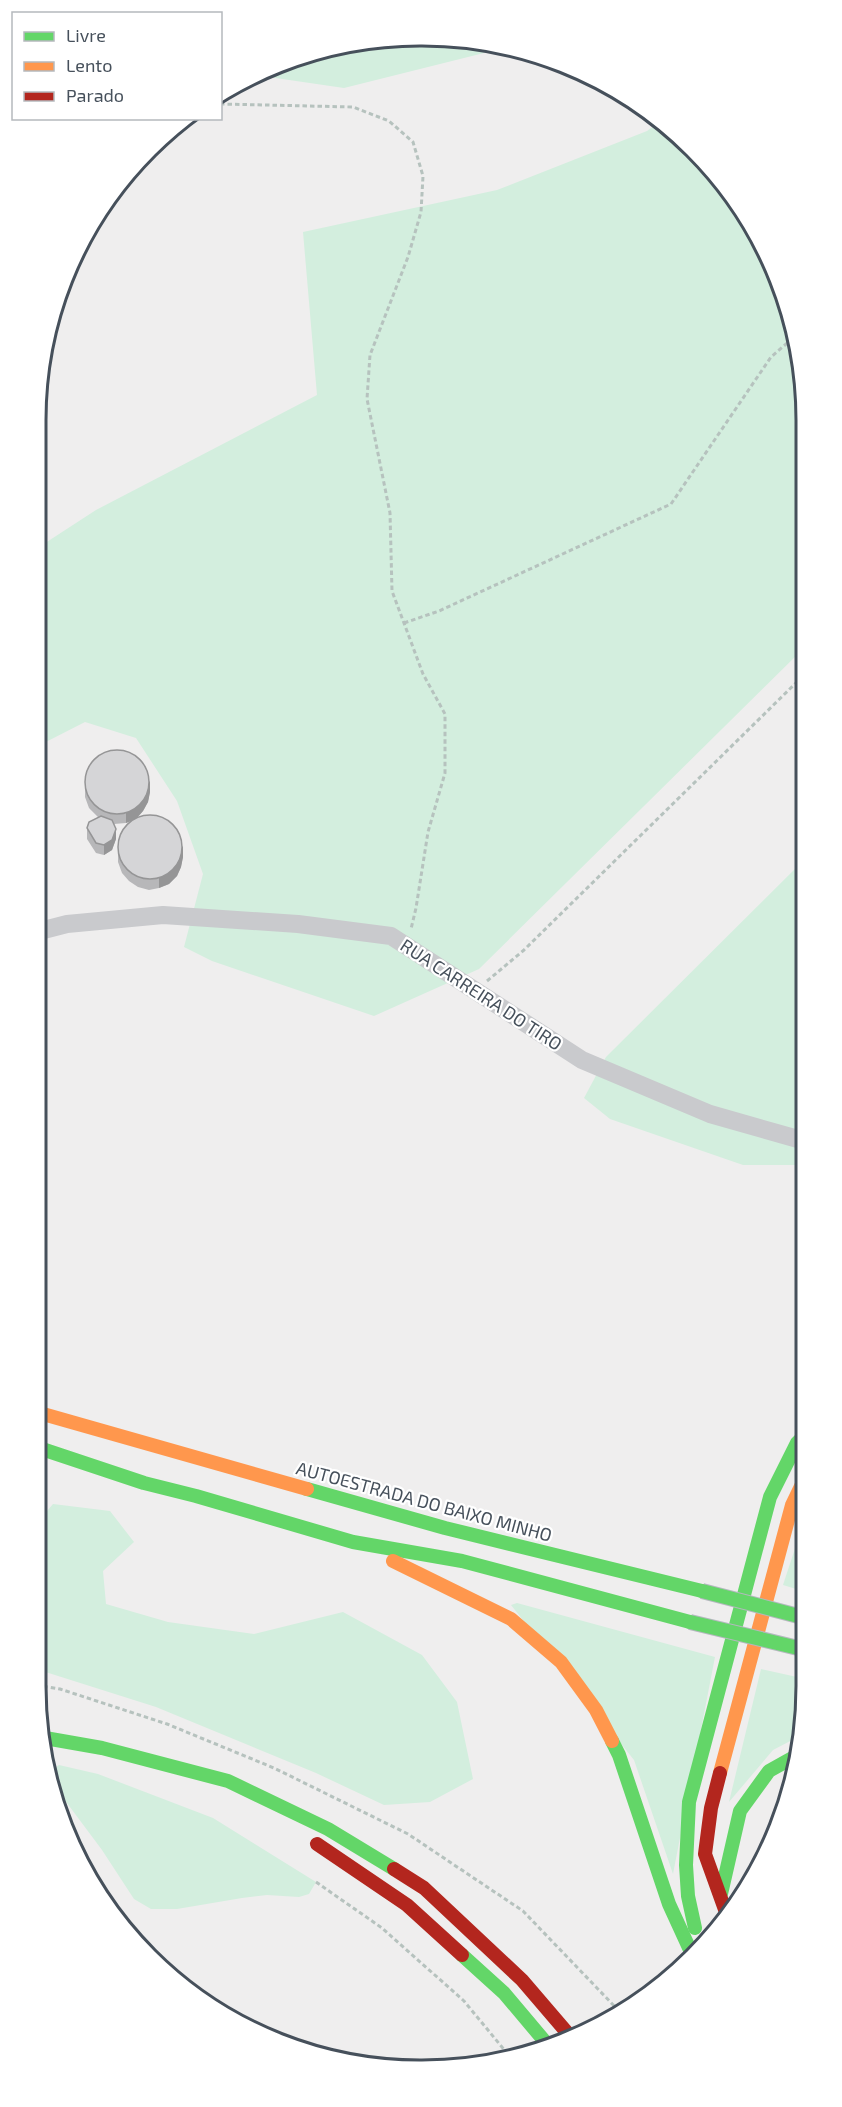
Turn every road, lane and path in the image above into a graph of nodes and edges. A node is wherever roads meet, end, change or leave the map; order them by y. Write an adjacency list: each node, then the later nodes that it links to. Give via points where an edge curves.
1 (223, 104): 3 (path, via 353,106 389,121 413,142 423,176 421,212 408,257 369,355 367,399 390,513 392,591)
2 (787, 343): 3 (path, via 771,357 671,504 439,611)
3 (404, 623): 6 (path, via 423,674 445,714 445,773 428,832)
4 (796, 683): 7 (path, via 524,950)
5 (46, 929): 6 (street, RUA CARREIRA DO TIRO, via 163,915 298,924 391,936)
6 (407, 946): 7 (street, RUA CARREIRA DO TIRO)
7 (476, 990): 8 (street, RUA CARREIRA DO TIRO, via 582,1060 710,1114)
8 (796, 1138)
9 (46, 1415): 14 (main road, AUTOESTRADA DO BAIXO MINHO, bridge, via 445,1528)
10 (796, 1443): 24 (main road, via 770,1497 689,1802 684,1848 687,1902)
11 (46, 1450): 13 (main road, via 144,1483)
12 (796, 1497): 22 (main road, via 711,1808 705,1854)
13 (353, 1542): 15 (main road, bridge, via 462,1562); 25 (main road, via 511,1619 561,1662 596,1710 619,1755 669,1904)
14 (796, 1615)
15 (796, 1648)
16 (51, 1739): 17 (main road)
17 (102, 1749): 19 (main road); 26 (main road, via 228,1781 337,1835 424,1888 522,1980)
18 (788, 1761): 22 (main road, via 769,1771 740,1811)
19 (211, 1790)
20 (306, 1838): 27 (main road, via 407,1905 504,1993)
21 (316, 1882): 28 (path, via 382,1928 464,2001)
22 (721, 1894): 23 (main road)
23 (724, 1905)
24 (698, 1938)
25 (688, 1948)
26 (566, 2031)
27 (544, 2040)
28 (504, 2051)

